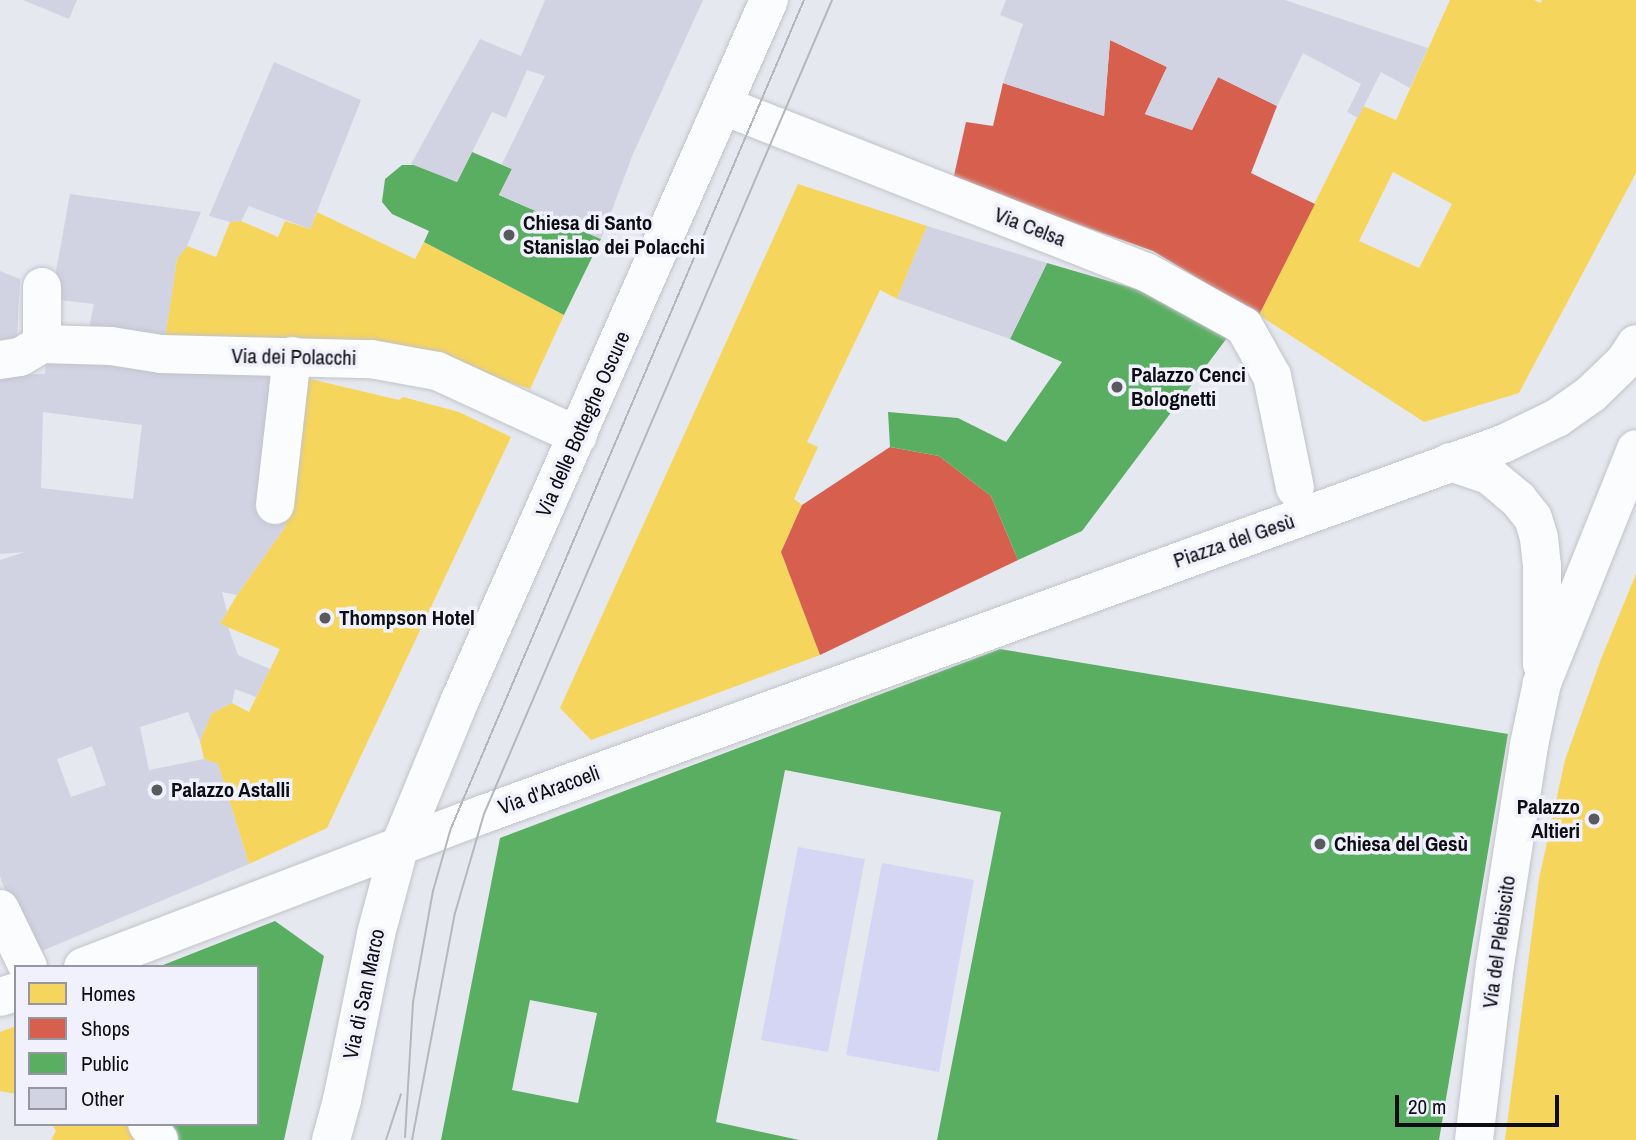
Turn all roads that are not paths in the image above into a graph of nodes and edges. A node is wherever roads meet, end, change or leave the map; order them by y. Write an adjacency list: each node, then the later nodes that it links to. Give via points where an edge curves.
1 (769, 0): 2 (street, Via delle Botteghe Oscure)
2 (724, 106): 8 (street, Via delle Botteghe Oscure); 11 (street, Via Celsa, via 1146,272 1244,326 1272,376)
3 (42, 287): 4 (street)
4 (42, 344): 6 (street, Via dei Polacchi, via 111,346 161,354); 7 (street, Via dei Polacchi, via 20,357)
5 (1636, 344): 10 (street, Piazza del Gesù, via 1608,379 1564,413 1530,433)
6 (292, 356): 8 (street, Via dei Polacchi, via 371,359 437,371); 12 (street)
7 (0, 360)
8 (578, 436): 15 (street, Via delle Botteghe Oscure)
9 (1634, 462): 14 (street)
10 (1450, 463): 13 (street, Piazza del Gesù); 14 (street, via 1495,479 1533,518 1542,566)
11 (1295, 488)
12 (275, 505)
13 (1016, 618): 15 (street, Via d'Aracoeli)
14 (1542, 683): 20 (street, Via del Plebiscito, via 1495,965)
15 (399, 848): 18 (street, Via d'Aracoeli); 19 (street, Via di San Marco)
16 (0, 909): 17 (street)
17 (27, 965)
18 (88, 965)
19 (331, 1140)
20 (1474, 1140)

